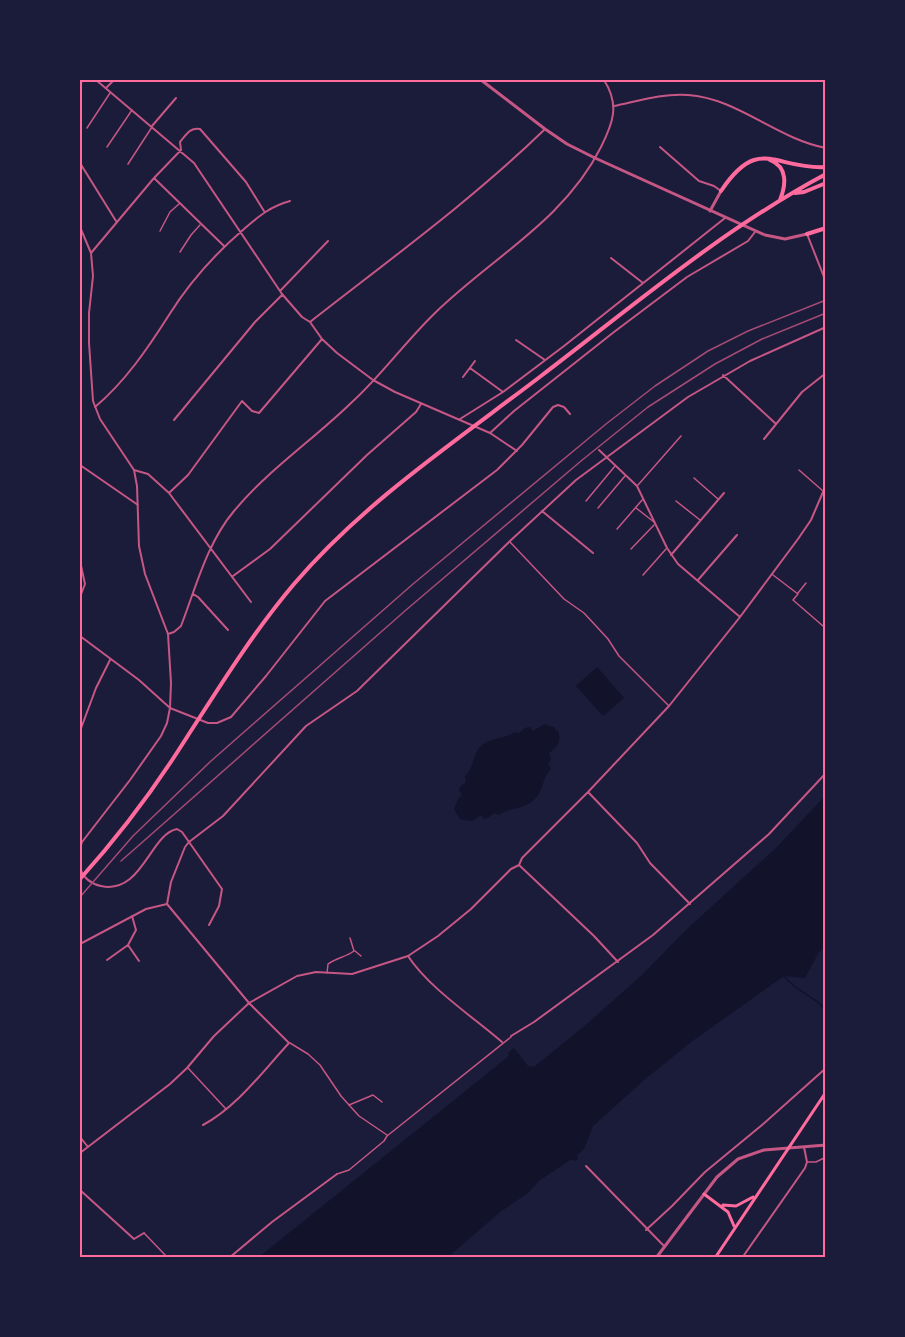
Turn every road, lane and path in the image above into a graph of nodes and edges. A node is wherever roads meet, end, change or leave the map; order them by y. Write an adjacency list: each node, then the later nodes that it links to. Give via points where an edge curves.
1 (83, 80): 6 (street)
2 (96, 80): 7 (street)
3 (114, 80): 7 (street)
4 (481, 80): 14 (street)
5 (604, 80): 10 (street)
6 (80, 84)
7 (106, 88): 8 (street)
8 (110, 92): 11 (street); 13 (street)
9 (176, 98): 12 (street)
10 (614, 106): 17 (street, via 668,95 707,98); 19 (street, via 610,128)
11 (132, 109): 12 (street); 15 (street)
12 (153, 126): 18 (street); 22 (street)
13 (87, 128)
14 (545, 129): 19 (street); 52 (street, via 438,221)
15 (107, 147)
16 (660, 147): 27 (street, via 699,182)
17 (825, 148)
18 (181, 150): 25 (street); 32 (street, via 180,142 190,130 200,129 246,182); 40 (street, via 205,177)
19 (595, 158): 33 (street); 62 (street, via 556,210 435,313)
20 (767, 159): 23 (main road); 27 (main road, via 746,162); 29 (main road, via 783,173)
21 (80, 163): 35 (street)
22 (128, 164)
23 (825, 167)
24 (825, 174): 28 (main road)
25 (154, 178): 31 (street); 35 (street)
26 (825, 183): 28 (main road)
27 (721, 191): 33 (street)
28 (792, 193): 29 (main road)
29 (780, 200): 130 (main road, via 461,437 350,527 266,619 143,802)
30 (290, 201): 32 (street)
31 (179, 203): 36 (street); 39 (street)
32 (264, 211): 40 (street)
33 (710, 211): 34 (street)
34 (725, 218): 41 (street); 49 (street)
35 (116, 222): 46 (street)
36 (201, 224): 44 (street); 45 (street)
37 (80, 227): 46 (street)
38 (825, 228): 42 (main road)
39 (160, 231)
40 (240, 232): 44 (street); 50 (street)
41 (755, 232): 42 (street, via 785,239); 70 (street, via 614,332)
42 (807, 234): 48 (street)
43 (328, 241): 50 (street)
44 (224, 246): 65 (street, via 188,288 124,379)
45 (180, 252)
46 (91, 253): 65 (street, via 89,343)
47 (611, 258): 49 (street)
48 (825, 282)
49 (643, 283): 56 (street)
50 (280, 291): 51 (street)
51 (282, 294): 52 (street); 68 (street)
52 (310, 322): 54 (street)
53 (825, 327): 60 (street)
54 (322, 339): 62 (street); 85 (street, via 259,413 242,401 188,475)
55 (516, 340): 56 (street)
56 (545, 360): 63 (street)
57 (475, 361): 58 (street)
58 (470, 368): 61 (street); 63 (street)
59 (825, 373): 69 (street)
60 (723, 375): 69 (street); 75 (street)
61 (463, 377)
62 (373, 380): 64 (street); 100 (street, via 250,492)
63 (502, 392): 67 (street)
64 (421, 404): 67 (street); 108 (street, via 275,544)
65 (95, 407): 78 (street)
66 (570, 414): 74 (street, via 564,407 553,407)
67 (460, 419): 70 (street)
68 (174, 420)
69 (775, 423): 72 (street)
70 (490, 433): 74 (street)
71 (681, 436): 83 (street)
72 (764, 439)
73 (599, 450): 75 (street)
74 (517, 451): 122 (street, via 325,601 231,717 208,723)
75 (606, 457): 77 (street); 94 (street)
76 (80, 465): 91 (street)
77 (615, 466): 80 (street); 89 (street)
78 (134, 470): 85 (street, via 148,474); 91 (street)
79 (799, 470): 84 (street)
80 (626, 476): 83 (street); 92 (street)
81 (693, 478): 88 (street)
82 (825, 485): 84 (street)
83 (637, 486): 87 (street)
84 (824, 491): 106 (street, via 811,520)
85 (169, 493): 100 (street)
86 (724, 493): 88 (street)
87 (644, 499): 93 (street); 96 (street)
88 (718, 500): 95 (street)
89 (585, 501)
90 (676, 501): 95 (street)
91 (138, 505): 118 (street, via 139,546 145,574)
92 (598, 508)
93 (636, 508): 96 (street); 97 (street)
94 (542, 511): 99 (street); 103 (street)
95 (700, 521): 104 (street)
96 (656, 524): 101 (street); 102 (street)
97 (617, 529)
98 (737, 535): 109 (street)
99 (510, 541): 121 (street, via 564,599 584,613 619,656); 126 (street, via 357,691 306,726 223,816)
100 (211, 548): 108 (street); 111 (street)
101 (667, 548): 104 (street); 107 (street)
102 (632, 549)
103 (593, 553)
104 (671, 555): 109 (street)
105 (80, 561): 113 (street, via 86,584)
106 (772, 574): 112 (street); 115 (street)
107 (643, 575)
108 (233, 576): 114 (street)
109 (698, 580): 115 (street)
110 (806, 583): 112 (street)
111 (193, 594): 117 (street); 118 (street, via 182,626)
112 (798, 594): 116 (street, via 793,600)
113 (80, 597)
114 (251, 602)
115 (740, 617): 121 (street)
116 (823, 626)
117 (228, 630)
118 (168, 634): 122 (street)
119 (80, 636): 120 (street)
120 (110, 660): 122 (street); 123 (street)
121 (669, 706): 125 (street)
122 (170, 708): 127 (street, via 161,736)
123 (80, 731)
124 (825, 774): 132 (street, via 769,834)
125 (588, 792): 128 (street); 132 (street)
126 (189, 842): 129 (street, via 182,832 172,830 146,863 120,885 104,887 88,880); 131 (street, via 171,882); 134 (street, via 222,889)
127 (80, 848)
128 (519, 865): 140 (street, via 471,909); 143 (street)
129 (80, 869)
130 (80, 879)
131 (167, 904): 133 (street); 145 (street)
132 (690, 904): 143 (street)
133 (132, 916): 136 (street); 137 (street, via 136,930)
134 (209, 925)
135 (350, 938): 138 (street)
136 (80, 944)
137 (128, 945): 141 (street); 142 (street)
138 (354, 951): 139 (street); 144 (street, via 328,964)
139 (361, 956)
140 (408, 956): 144 (street, via 352,974); 147 (street)
141 (107, 960)
142 (139, 961)
143 (618, 962): 146 (street)
144 (327, 974): 145 (street, via 316,971 297,976)
145 (249, 1003): 148 (street); 149 (street)
146 (511, 1036): 147 (street)
147 (502, 1042): 156 (street)
148 (289, 1043): 153 (street, via 320,1065); 154 (street)
149 (187, 1068): 154 (street); 159 (street)
150 (825, 1068): 171 (street, via 705,1172)
151 (825, 1092): 168 (main road)
152 (382, 1102): 153 (street, via 373,1095)
153 (349, 1105): 156 (street)
154 (226, 1108): 155 (street)
155 (203, 1125)
156 (387, 1136): 165 (street, via 349,1170)
157 (80, 1137): 159 (street)
158 (825, 1144): 160 (street)
159 (88, 1147): 161 (street)
160 (804, 1147): 163 (street); 167 (street, via 765,1150 738,1159 725,1168)
161 (80, 1153)
162 (825, 1157): 163 (street)
163 (807, 1162): 178 (street)
164 (586, 1166): 171 (street)
165 (337, 1174): 175 (street)
166 (80, 1190): 172 (street, via 134,1239)
167 (704, 1194): 169 (main road); 173 (street)
168 (756, 1195): 169 (main road, via 736,1206); 170 (main road)
169 (721, 1205): 170 (main road)
170 (734, 1228): 177 (main road)
171 (646, 1230): 173 (street)
172 (144, 1233): 174 (street)
173 (664, 1245): 176 (street)
174 (168, 1257)
175 (229, 1257)
176 (656, 1257)
177 (715, 1257)
178 (742, 1257)

